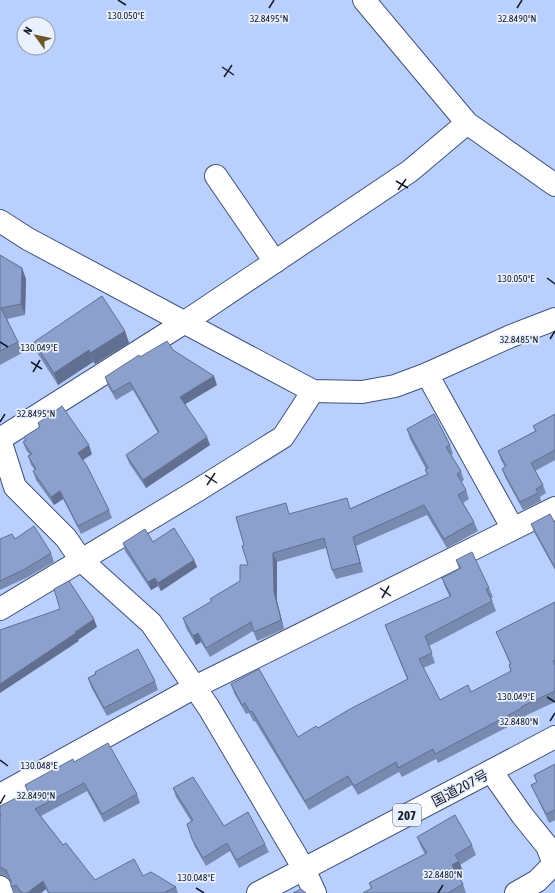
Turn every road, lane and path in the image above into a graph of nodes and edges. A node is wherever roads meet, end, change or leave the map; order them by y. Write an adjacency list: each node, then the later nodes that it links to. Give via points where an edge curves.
1 (364, 0): 2 (main road)
2 (467, 123): 4 (main road); 6 (main road, via 410,171)
3 (216, 176): 6 (main road)
4 (555, 185)
5 (0, 221): 8 (main road, via 28,239)
6 (275, 262): 8 (main road)
7 (555, 319): 9 (main road)
8 (184, 322): 10 (main road); 11 (main road)
9 (427, 374): 10 (main road, via 395,386 362,392); 13 (main road)
10 (313, 391): 14 (main road, via 283,437)
11 (0, 440): 14 (main road, via 15,487 66,538)
12 (555, 508): 13 (main road)
13 (513, 529): 16 (main road)
14 (81, 560): 15 (main road); 16 (main road, via 151,623)
15 (0, 609)
16 (195, 687): 19 (main road); 20 (main road)
17 (555, 737): 18 (main road, 国道207号 / 207)
18 (491, 771): 20 (main road, 国道207号 / 207); 25 (main road, via 547,846 554,864 537,881)
19 (0, 795)
20 (304, 869): 23 (main road, 国道207号 / 207); 24 (main road)
21 (0, 887): 22 (main road)
22 (2, 893)
23 (258, 893)
24 (315, 893)
25 (516, 893)

